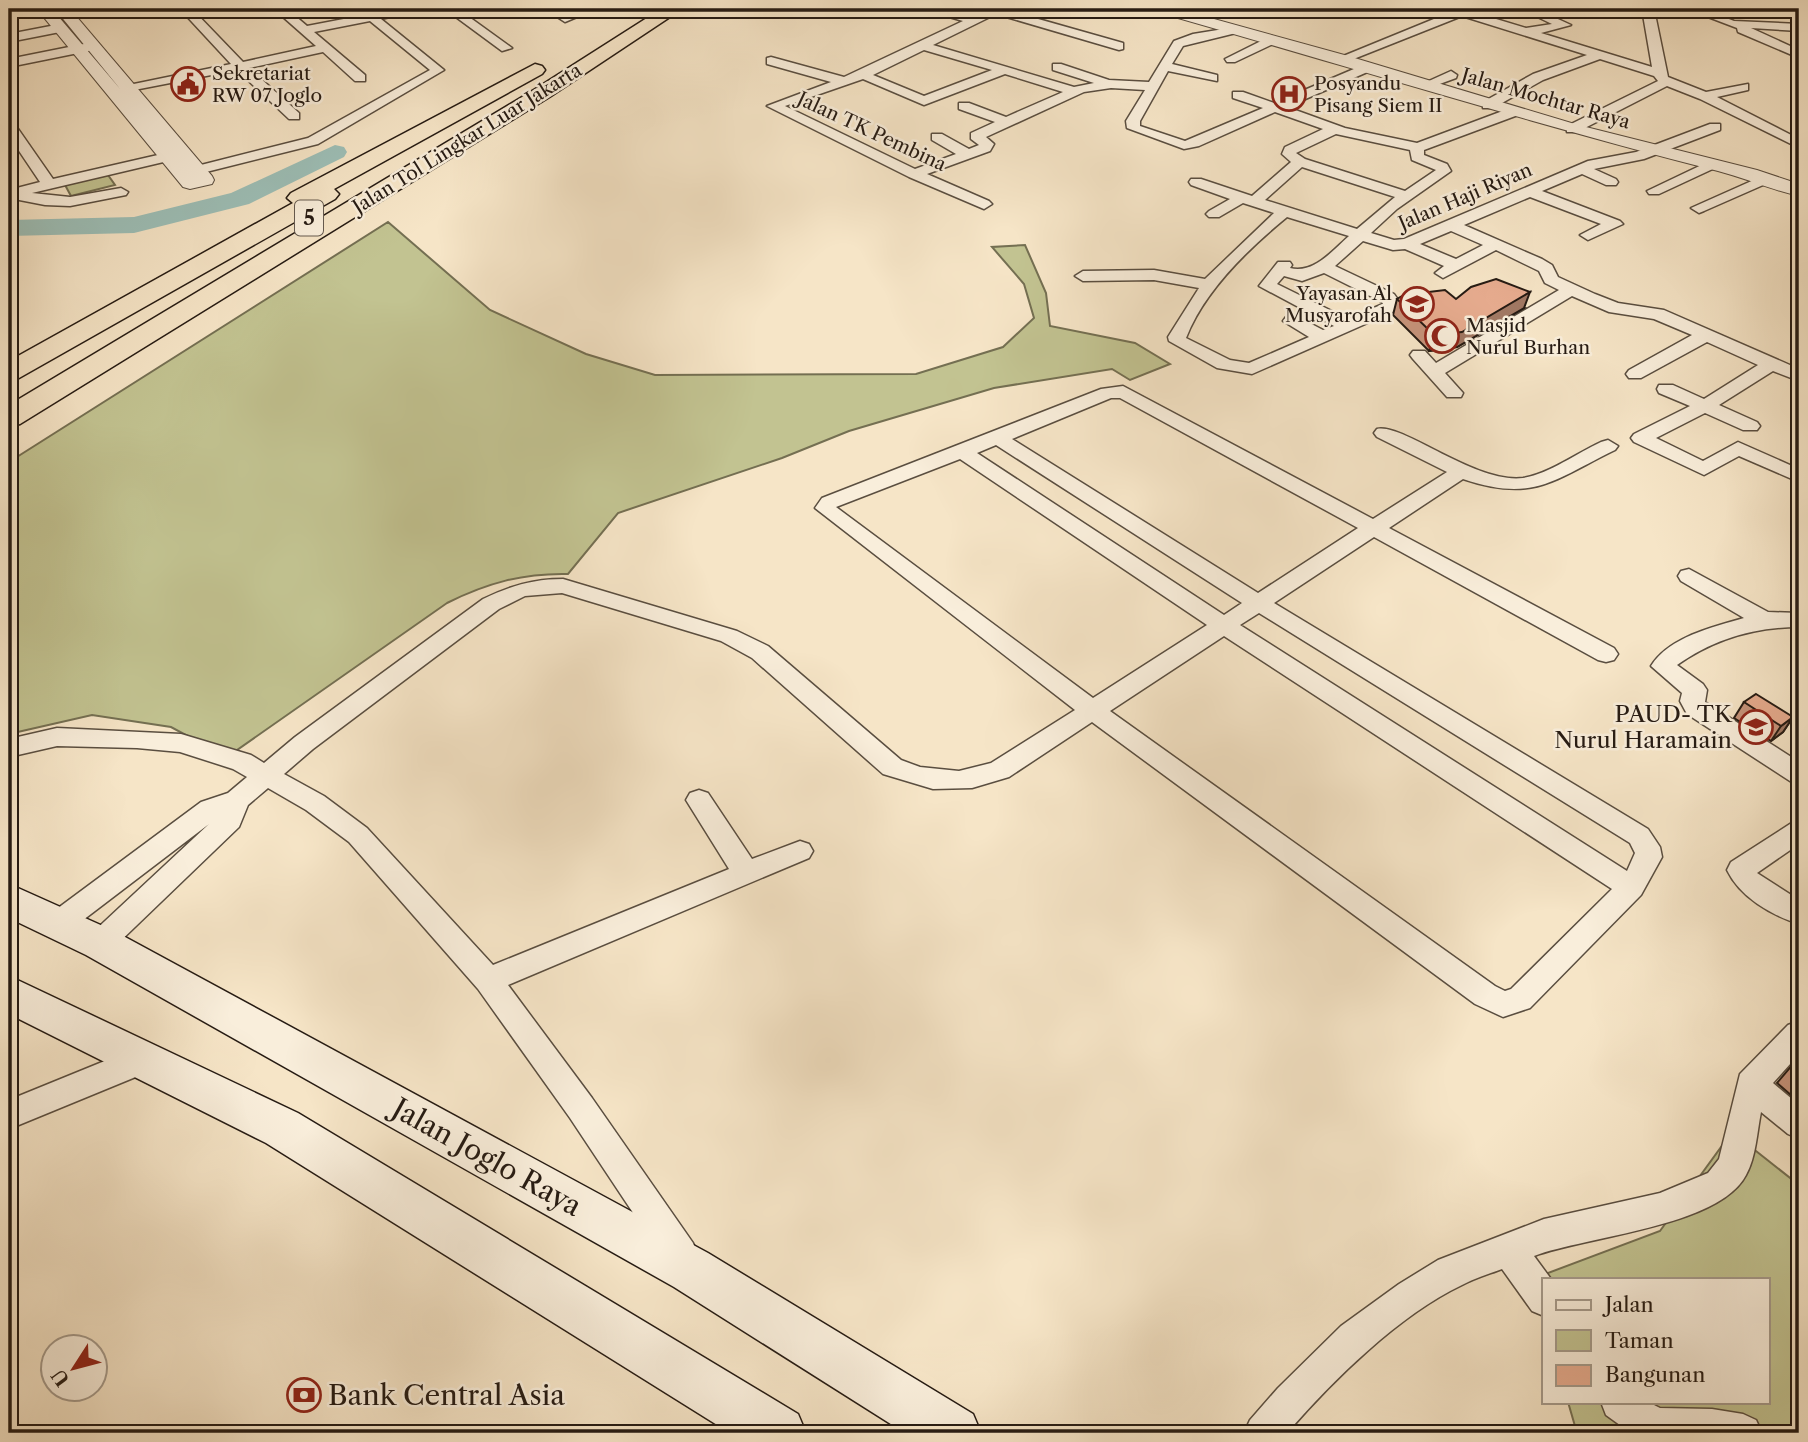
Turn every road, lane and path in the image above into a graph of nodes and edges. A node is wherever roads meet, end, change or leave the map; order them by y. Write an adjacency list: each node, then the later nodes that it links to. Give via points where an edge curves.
1 (38, 9): 20 (street)
2 (44, 9): 29 (street)
3 (62, 9): 38 (street)
4 (186, 9): 48 (street)
5 (280, 9): 30 (street)
6 (412, 9): 22 (street)
7 (451, 9): 40 (street)
8 (551, 9): 9 (street, via 565,18 578,14)
9 (570, 9)
10 (650, 9): 35 (highway, Jalan Tol Lingkar Luar Jakarta / 5)
11 (673, 9): 82 (highway, Jalan Tol Lingkar Luar Jakarta / 5)
12 (928, 9): 23 (street)
13 (995, 9): 23 (street, Jalan TK Pembina); 27 (street)
14 (1161, 9): 31 (street, Jalan Mochtar Raya)
15 (1527, 9): 25 (street)
16 (1648, 9): 55 (street)
17 (1693, 9): 24 (street)
18 (1735, 9): 26 (street)
19 (1457, 11): 32 (street); 45 (street)
20 (9, 14)
21 (1580, 14): 25 (street)
22 (372, 17): 30 (street); 88 (street, via 438,71 313,141)
23 (972, 20): 37 (street, Jalan TK Pembina)
24 (1732, 24): 26 (street); 42 (street)
25 (1565, 25): 32 (street)
26 (1762, 25): 28 (street)
27 (1050, 26): 33 (street); 41 (street, via 1113,45)
28 (1799, 27)
29 (61, 28): 34 (street); 38 (street)
30 (305, 30): 39 (street)
31 (1232, 30): 36 (street, Jalan Mochtar Raya); 49 (street, via 1178,44)
32 (1525, 32): 43 (street)
33 (1032, 34)
34 (9, 38)
35 (606, 38): 123 (highway, via 580,46 449,128); 127 (highway, Jalan Tol Lingkar Luar Jakarta / 5, via 310,218)
36 (1271, 40): 44 (street); 45 (street, Jalan Mochtar Raya)
37 (924, 46): 52 (street); 53 (street, Jalan TK Pembina)
38 (86, 48): 47 (street); 63 (street); 84 (street)
39 (326, 48): 48 (street); 56 (street)
40 (506, 48)
41 (1089, 50)
42 (1799, 54)
43 (1598, 55): 55 (street); 67 (street)
44 (1231, 59)
45 (1342, 59): 51 (street, Jalan Mochtar Raya)
46 (771, 61): 58 (street)
47 (9, 63)
48 (240, 66): 63 (street); 71 (street)
49 (1163, 66): 57 (street); 61 (street)
50 (1057, 67): 59 (street)
51 (1368, 67): 60 (street, Jalan Mochtar Raya); 69 (street)
52 (1002, 71): 53 (street, via 924,101); 64 (street)
53 (863, 75): 58 (street, Jalan TK Pembina)
54 (1451, 75): 60 (street)
55 (1662, 77): 66 (street); 75 (street, via 1653,90)
56 (360, 78)
57 (1212, 78)
58 (846, 82): 89 (street, Jalan TK Pembina, via 774,106)
59 (1111, 84): 61 (street); 64 (street)
60 (1426, 85): 67 (street, Jalan Mochtar Raya)
61 (1152, 86): 69 (street, via 1133,121 1134,128 1184,145)
62 (1743, 87): 66 (street)
63 (129, 89): 84 (street)
64 (1073, 91): 72 (street)
65 (1238, 95): 69 (street)
66 (1705, 96): 78 (street)
67 (1488, 104): 70 (street, Jalan Mochtar Raya)
68 (964, 106): 72 (street)
69 (1275, 107): 76 (street)
70 (1513, 112): 75 (street, Jalan Mochtar Raya); 79 (street)
71 (294, 116)
72 (1006, 122): 83 (street, via 976,136 987,146)
73 (9, 126): 80 (street)
74 (1715, 127): 81 (street, Jalan Haji Riyan)
75 (1572, 129): 81 (street, Jalan Mochtar Raya)
76 (1340, 130): 79 (street); 85 (street, via 1327,131 1290,150)
77 (937, 137): 83 (street)
78 (1799, 144)
79 (1418, 147): 99 (street, via 1418,157 1445,169)
80 (16, 149): 93 (street)
81 (1655, 150): 86 (street, Jalan Mochtar Raya); 87 (street, Jalan Haji Riyan)
82 (446, 151): 130 (highway, Jalan Tol Lingkar Luar Jakarta / 5); 133 (highway, via 406,191)
83 (967, 154): 89 (street)
84 (176, 155): 88 (street); 93 (street)
85 (1300, 162): 99 (street); 100 (street)
86 (1712, 164): 90 (street, Jalan Mochtar Raya); 96 (street)
87 (1583, 169): 92 (street); 95 (street, Jalan Haji Riyan)
88 (198, 170)
89 (914, 174): 101 (street, Jalan TK Pembina)
90 (1765, 179): 94 (street, Jalan Mochtar Raya); 102 (street)
91 (1196, 182): 100 (street, Jalan Haji Riyan)
92 (1611, 182)
93 (49, 184): 98 (street)
94 (1799, 190)
95 (1528, 191): 105 (street, Jalan Haji Riyan); 107 (street, via 1615,224)
96 (1654, 191)
97 (121, 192): 98 (street, via 62,202)
98 (12, 193)
99 (1406, 196): 106 (street)
100 (1250, 199): 103 (street, Jalan Haji Riyan); 104 (street)
101 (984, 204)
102 (1699, 208)
103 (1284, 212): 106 (street, Jalan Haji Riyan); 113 (street)
104 (1214, 214)
105 (1449, 224): 108 (street, Jalan Haji Riyan); 109 (street)
106 (1360, 234): 108 (street, Jalan Haji Riyan, via 1393,245); 110 (street)
107 (1588, 235)
108 (1407, 244): 109 (street, via 1449,269)
109 (1496, 244): 115 (street, via 1541,265 1551,280)
110 (1324, 267): 114 (street); 117 (street, via 1302,276 1281,267 1267,286)
111 (1083, 276): 113 (street, via 1154,275)
112 (1383, 276): 114 (street)
113 (1209, 285): 119 (street, via 1177,337 1225,365 1252,369)
114 (1361, 286): 117 (street, via 1388,298 1391,306)
115 (1571, 290): 118 (street, via 1615,308 1658,314); 122 (street)
116 (1292, 321): 119 (street)
117 (1348, 326): 119 (street)
118 (1706, 335): 121 (street); 124 (street)
119 (1322, 337)
120 (1419, 355): 122 (street)
121 (1772, 364): 125 (street); 129 (street)
122 (1435, 371): 128 (street)
123 (9, 372)
124 (1635, 374)
125 (1799, 376)
126 (1666, 389): 129 (street)
127 (9, 392)
128 (1454, 393)
129 (1705, 406): 131 (street); 138 (street, via 1641,438 1704,469 1738,448)
130 (9, 418)
131 (1750, 426)
132 (1384, 433): 137 (street)
133 (9, 434)
134 (998, 438): 136 (street); 139 (street, via 1108,393 1123,392); 141 (street)
135 (1608, 446): 137 (street, via 1523,484)
136 (964, 453): 144 (street); 146 (street, via 830,502 825,508)
137 (1462, 471): 139 (street)
138 (1799, 476)
139 (1375, 529): 141 (street); 145 (street)
140 (1689, 576): 142 (street)
141 (1257, 602): 144 (street); 155 (street, via 1639,836 1649,859)
142 (1764, 620): 143 (street); 148 (street, via 1705,640 1667,659 1663,666 1695,690 1692,701 1696,708)
143 (1799, 620)
144 (1223, 625): 146 (street); 155 (street)
145 (1606, 654)
146 (1092, 710): 149 (street, via 1000,770 973,780 915,776 892,767 760,652 730,636 563,586 538,586 518,591 471,618); 155 (street, via 1503,1004 1520,999)
147 (9, 748): 149 (street, via 57,737 181,743 242,762)
148 (1799, 774)
149 (265, 776): 150 (street); 160 (street, via 315,803 358,835)
150 (237, 800): 158 (street, via 210,809); 159 (street, via 230,820)
151 (699, 800): 154 (street)
152 (1799, 831): 157 (street, via 1741,870 1752,885)
153 (800, 851): 154 (street)
154 (746, 873): 160 (street)
155 (1631, 887)
156 (9, 900): 158 (main road, Jalan Joglo Raya)
157 (1799, 913)
158 (60, 922): 159 (main road, Jalan Joglo Raya)
159 (100, 943): 168 (main road, Jalan Joglo Raya)
160 (488, 980): 168 (street)
161 (9, 993): 163 (main road)
162 (1799, 1034): 164 (street)
163 (144, 1059): 165 (street); 171 (main road, via 282,1128)
164 (1751, 1084): 166 (street); 167 (street, via 1734,1166 1720,1184 1662,1209)
165 (9, 1115)
166 (1799, 1124)
167 (1508, 1249): 169 (street); 173 (street, via 1450,1272 1402,1303 1328,1363)
168 (691, 1270): 172 (main road, Jalan Joglo Raya)
169 (1542, 1296)
170 (1621, 1404): 174 (street, via 1658,1427)
171 (779, 1433)
172 (954, 1433)
173 (1263, 1433)
174 (1743, 1433)

